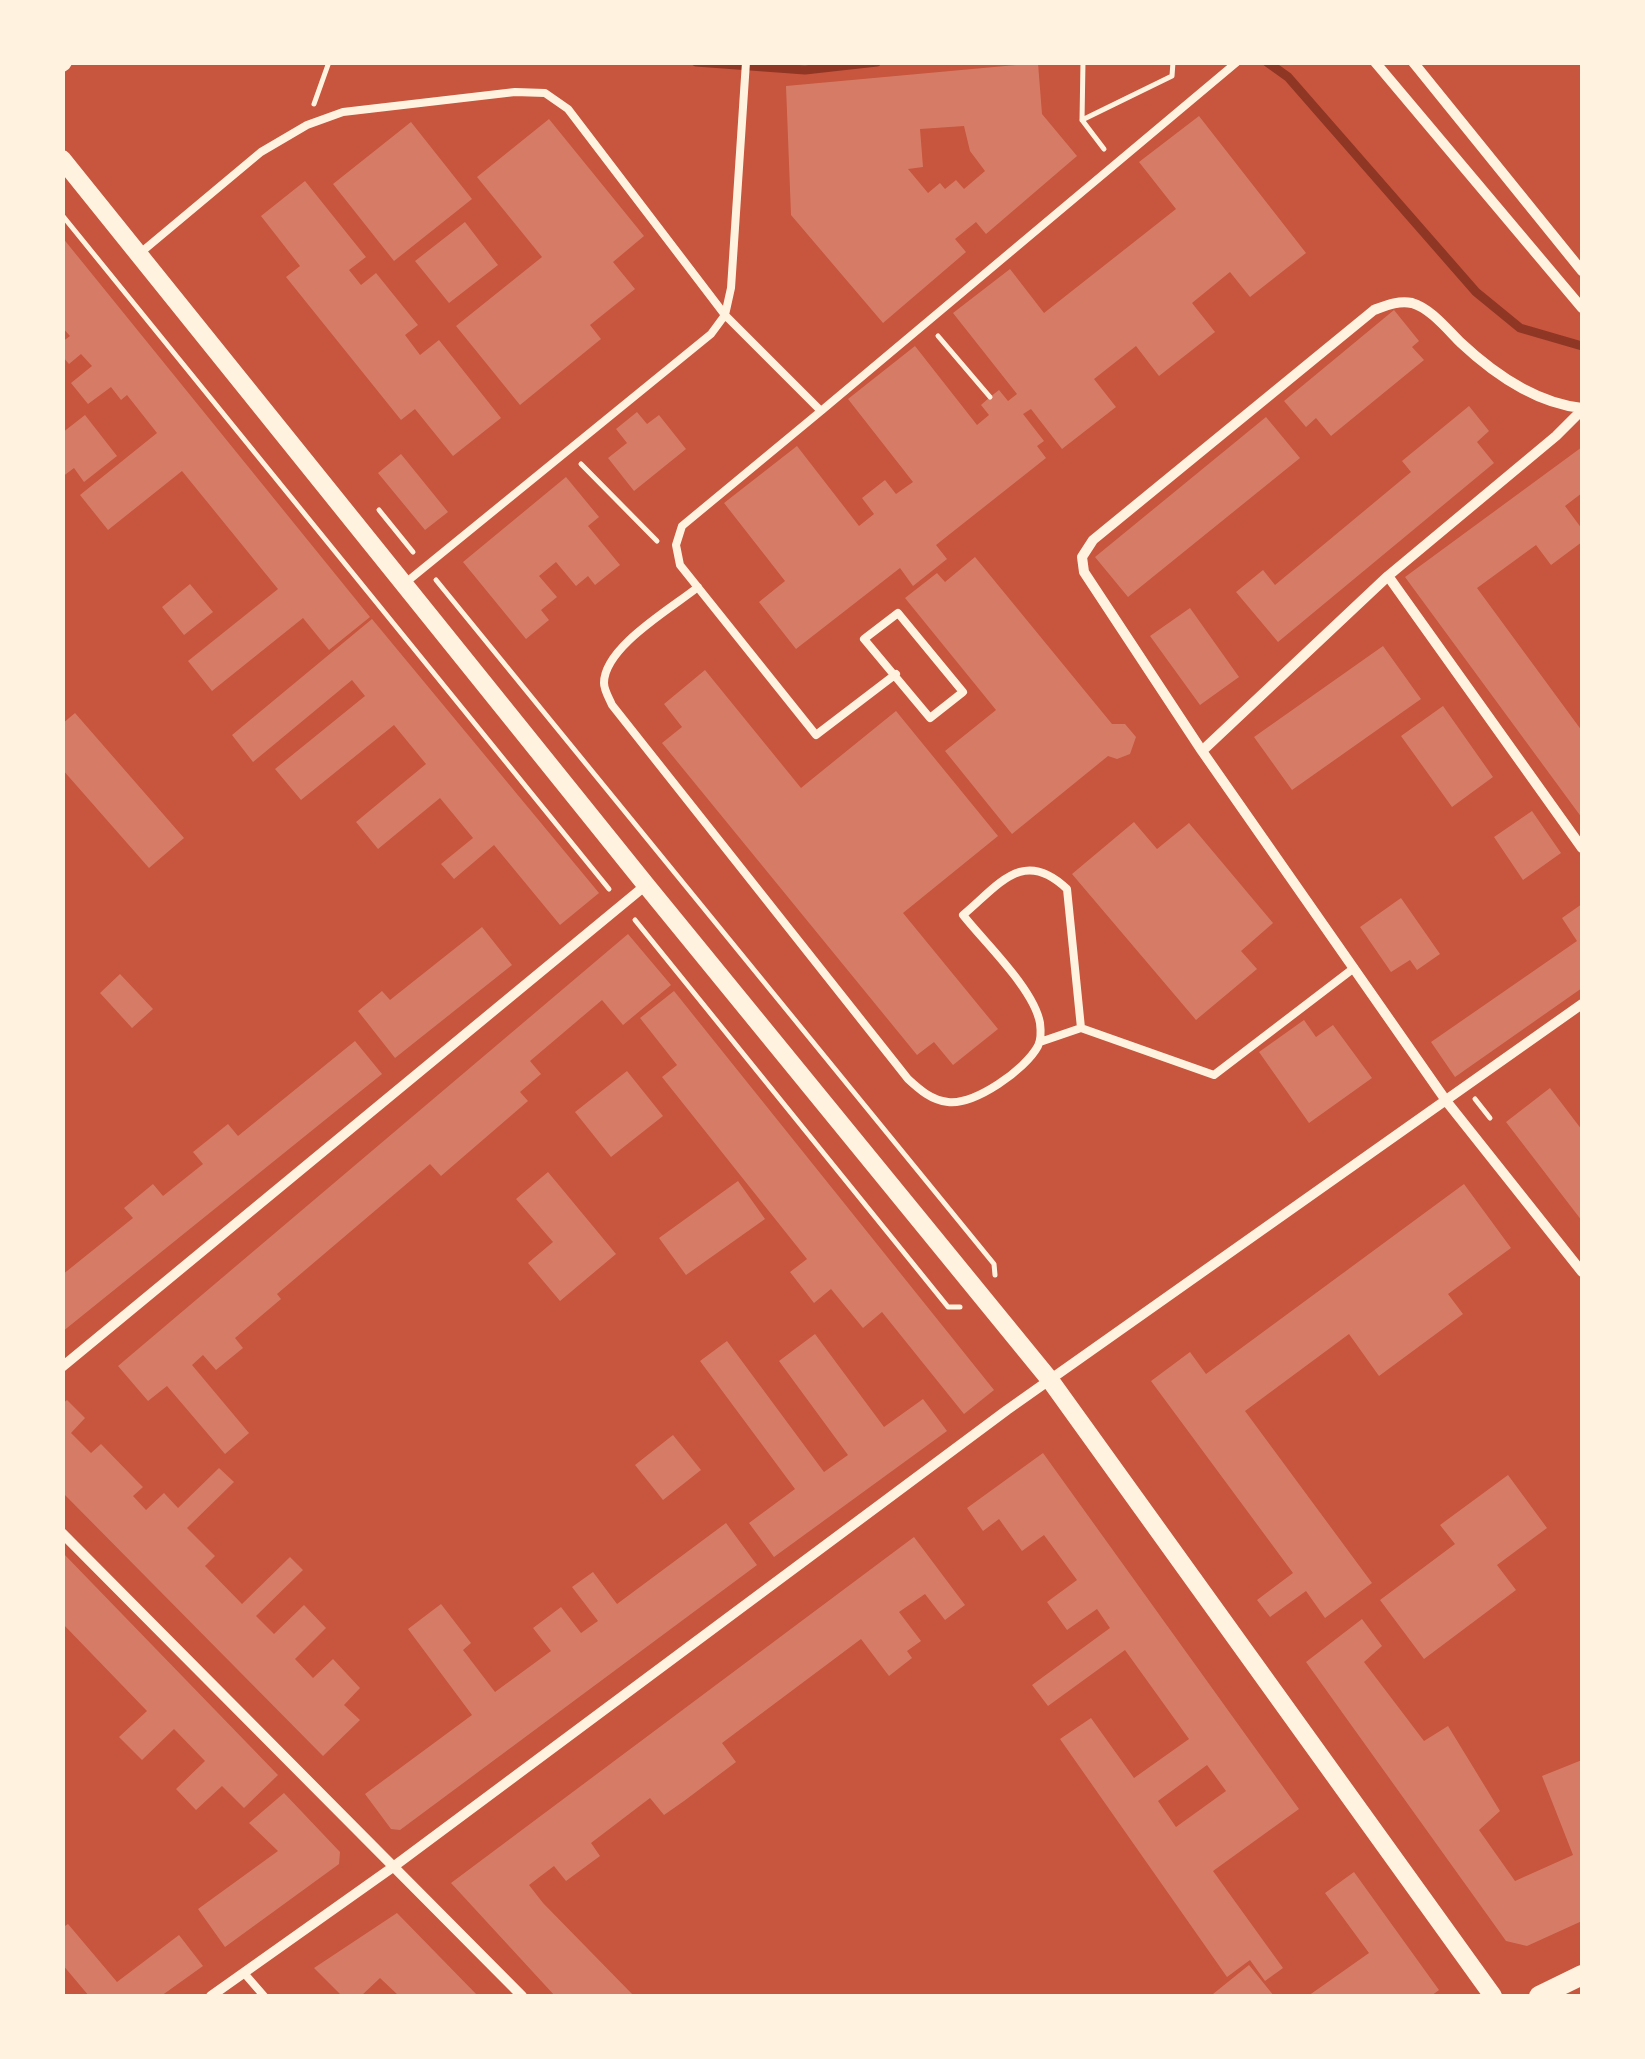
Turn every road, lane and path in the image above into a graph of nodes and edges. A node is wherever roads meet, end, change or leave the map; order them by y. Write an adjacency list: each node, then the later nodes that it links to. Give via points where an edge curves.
1 (329, 62): 9 (path)
2 (746, 62): 16 (lane)
3 (1172, 62): 8 (path, via 1172,76)
4 (1375, 62): 15 (street)
5 (1413, 62): 14 (street)
6 (1236, 63): 11 (lane)
7 (1084, 64): 8 (path)
8 (1082, 120): 11 (path)
9 (307, 125): 13 (lane, via 261,152); 16 (lane, via 343,112 545,93 568,109)
10 (62, 159): 13 (street)
11 (1116, 165): 20 (lane)
12 (62, 216): 32 (path)
13 (138, 254): 26 (street)
14 (1582, 271)
15 (1582, 308)
16 (726, 315): 20 (lane); 21 (lane)
17 (936, 334): 18 (path)
18 (990, 397)
19 (1582, 409): 25 (street); 29 (street, via 1538,397 1487,367 1428,312 1392,303 1374,310 1093,540 1082,557 1084,572)
20 (821, 411): 23 (lane, via 682,526 676,545)
21 (568, 451): 23 (path); 24 (lane)
22 (376, 507): 24 (path)
23 (680, 565): 27 (lane)
24 (426, 566): 26 (lane); 38 (path)
25 (1388, 576): 29 (street); 30 (street)
26 (404, 584): 31 (street)
27 (698, 587): 28 (lane, via 816,735); 36 (lane, via 618,649 604,686 612,706 924,1094 966,1102 986,1093)
28 (896, 674): 28 (lane, via 930,718 962,692 898,613 864,638)
29 (1202, 751): 33 (street)
30 (1582, 848)
31 (646, 885): 32 (street); 42 (street)
32 (622, 904): 40 (path); 41 (street)
33 (1354, 968): 35 (lane, via 1214,1075); 37 (street)
34 (1582, 1004): 37 (street)
35 (1081, 1028): 36 (lane); 36 (lane, via 1067,889 1052,875 1018,870 963,916 1033,1001)
36 (1040, 1042)
37 (1447, 1102): 39 (street); 42 (street)
38 (994, 1264)
39 (1582, 1272)
40 (948, 1307)
41 (62, 1367)
42 (1050, 1380): 44 (street); 50 (street)
43 (62, 1533): 44 (street)
44 (393, 1867): 45 (street); 49 (street)
45 (244, 1974): 47 (street); 48 (lane)
46 (1582, 1975): 51 (main road)
47 (211, 1996)
48 (264, 1996)
49 (522, 1996)
50 (1493, 1996)
51 (1539, 1996)

